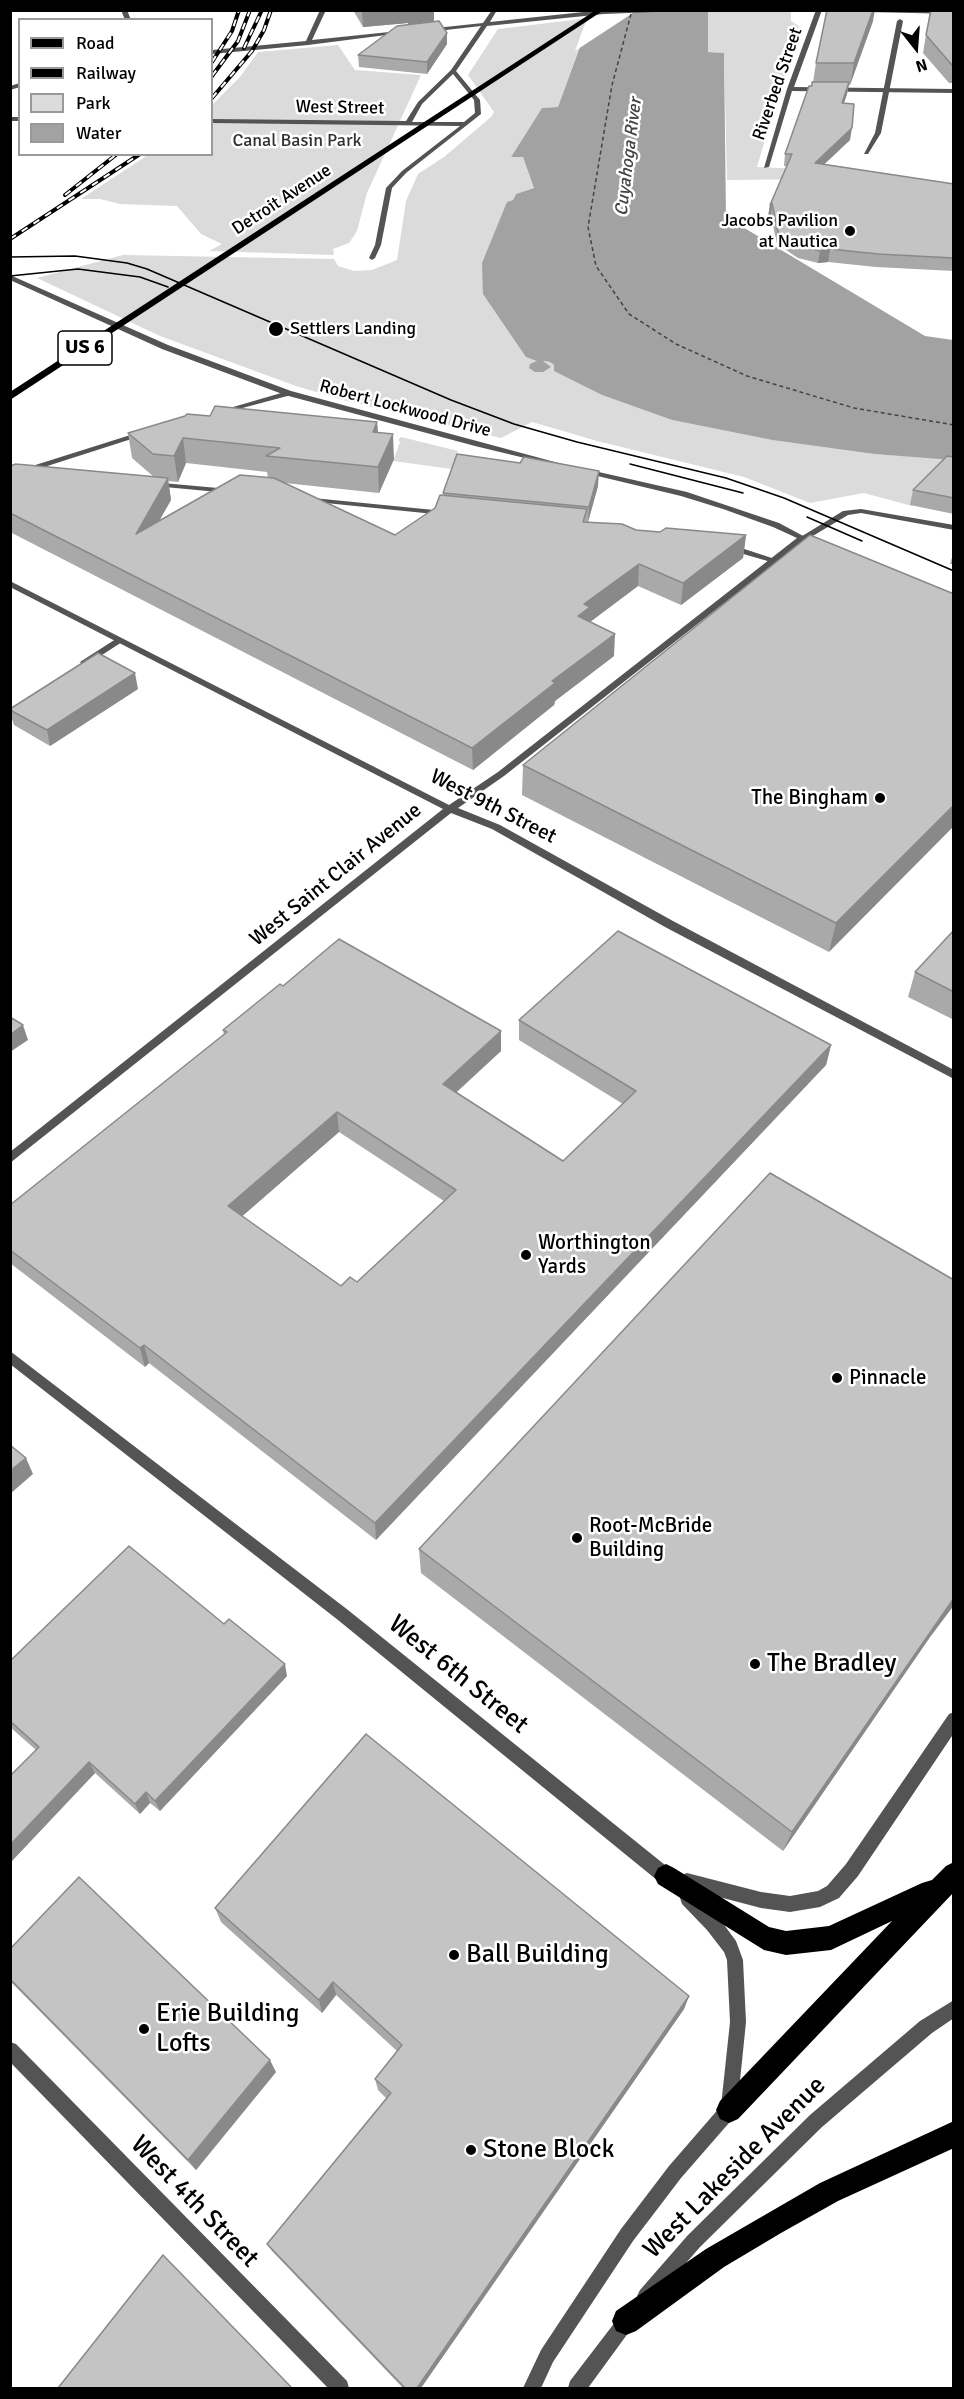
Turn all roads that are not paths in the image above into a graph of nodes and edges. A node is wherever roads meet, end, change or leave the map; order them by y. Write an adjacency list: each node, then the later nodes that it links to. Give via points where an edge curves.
1 (323, 10): 12 (street)
2 (495, 10): 9 (street)
3 (705, 10): 6 (street)
4 (819, 10): 15 (street, Riverbed Street)
5 (868, 10): 7 (street)
6 (603, 11): 9 (street); 25 (main road, Detroit Avenue / US 6)
7 (954, 12)
8 (900, 21): 20 (street, via 878,133)
9 (486, 24): 10 (street); 14 (street)
10 (419, 31)
11 (408, 32): 12 (street)
12 (308, 42): 13 (street)
13 (213, 52)
14 (453, 71): 18 (street, via 420,103); 19 (street, via 477,100 478,114)
15 (790, 89): 16 (street); 21 (street, Riverbed Street)
16 (954, 91)
17 (213, 121): 18 (street, West Street)
18 (407, 124): 19 (street, West Street)
19 (467, 124): 22 (street, via 389,188)
20 (866, 153)
21 (766, 167)
22 (372, 258)
23 (10, 277): 24 (street, Robert Lockwood Drive, via 165,347)
24 (288, 393): 26 (street); 36 (street, Robert Lockwood Drive, via 684,494 776,525)
25 (10, 397)
26 (210, 415)
27 (154, 431): 28 (street)
28 (40, 466): 29 (street); 30 (street)
29 (61, 471)
30 (10, 476)
31 (144, 483): 32 (street)
32 (239, 492)
33 (298, 498): 34 (street)
34 (451, 513)
35 (954, 528): 36 (street, West Saint Clair Avenue, via 861,511 846,513)
36 (802, 538): 37 (street, Robert Lockwood Drive); 39 (street, West Saint Clair Avenue)
37 (813, 543)
38 (724, 545): 39 (street)
39 (774, 560): 43 (street, West Saint Clair Avenue, via 501,774)
40 (10, 583): 41 (street, West 9th Street)
41 (119, 640): 42 (street); 43 (street, West 9th Street)
42 (72, 670)
43 (450, 809): 44 (street, West 9th Street, via 496,827); 45 (street, West Saint Clair Avenue)
44 (954, 1075)
45 (10, 1159)
46 (10, 1356): 48 (street, West 6th Street, via 344,1616)
47 (954, 1719): 48 (street, via 833,1892 804,1904 774,1903)
48 (666, 1876): 49 (highway, via 764,1938 786,1943 831,1938); 52 (street, West 6th Street, via 713,1924 735,1960 738,2022)
49 (948, 1879): 52 (highway)
50 (954, 2008): 54 (street, West Lakeside Avenue, via 899,2050 801,2136 666,2271)
51 (10, 2050): 55 (street, West 4th Street)
52 (729, 2110): 56 (street, West Lakeside Avenue, via 627,2235 547,2356)
53 (954, 2134): 54 (highway, via 829,2192 772,2224 715,2258)
54 (626, 2321): 57 (street, West Lakeside Avenue)
55 (340, 2388)
56 (532, 2388)
57 (578, 2388)

